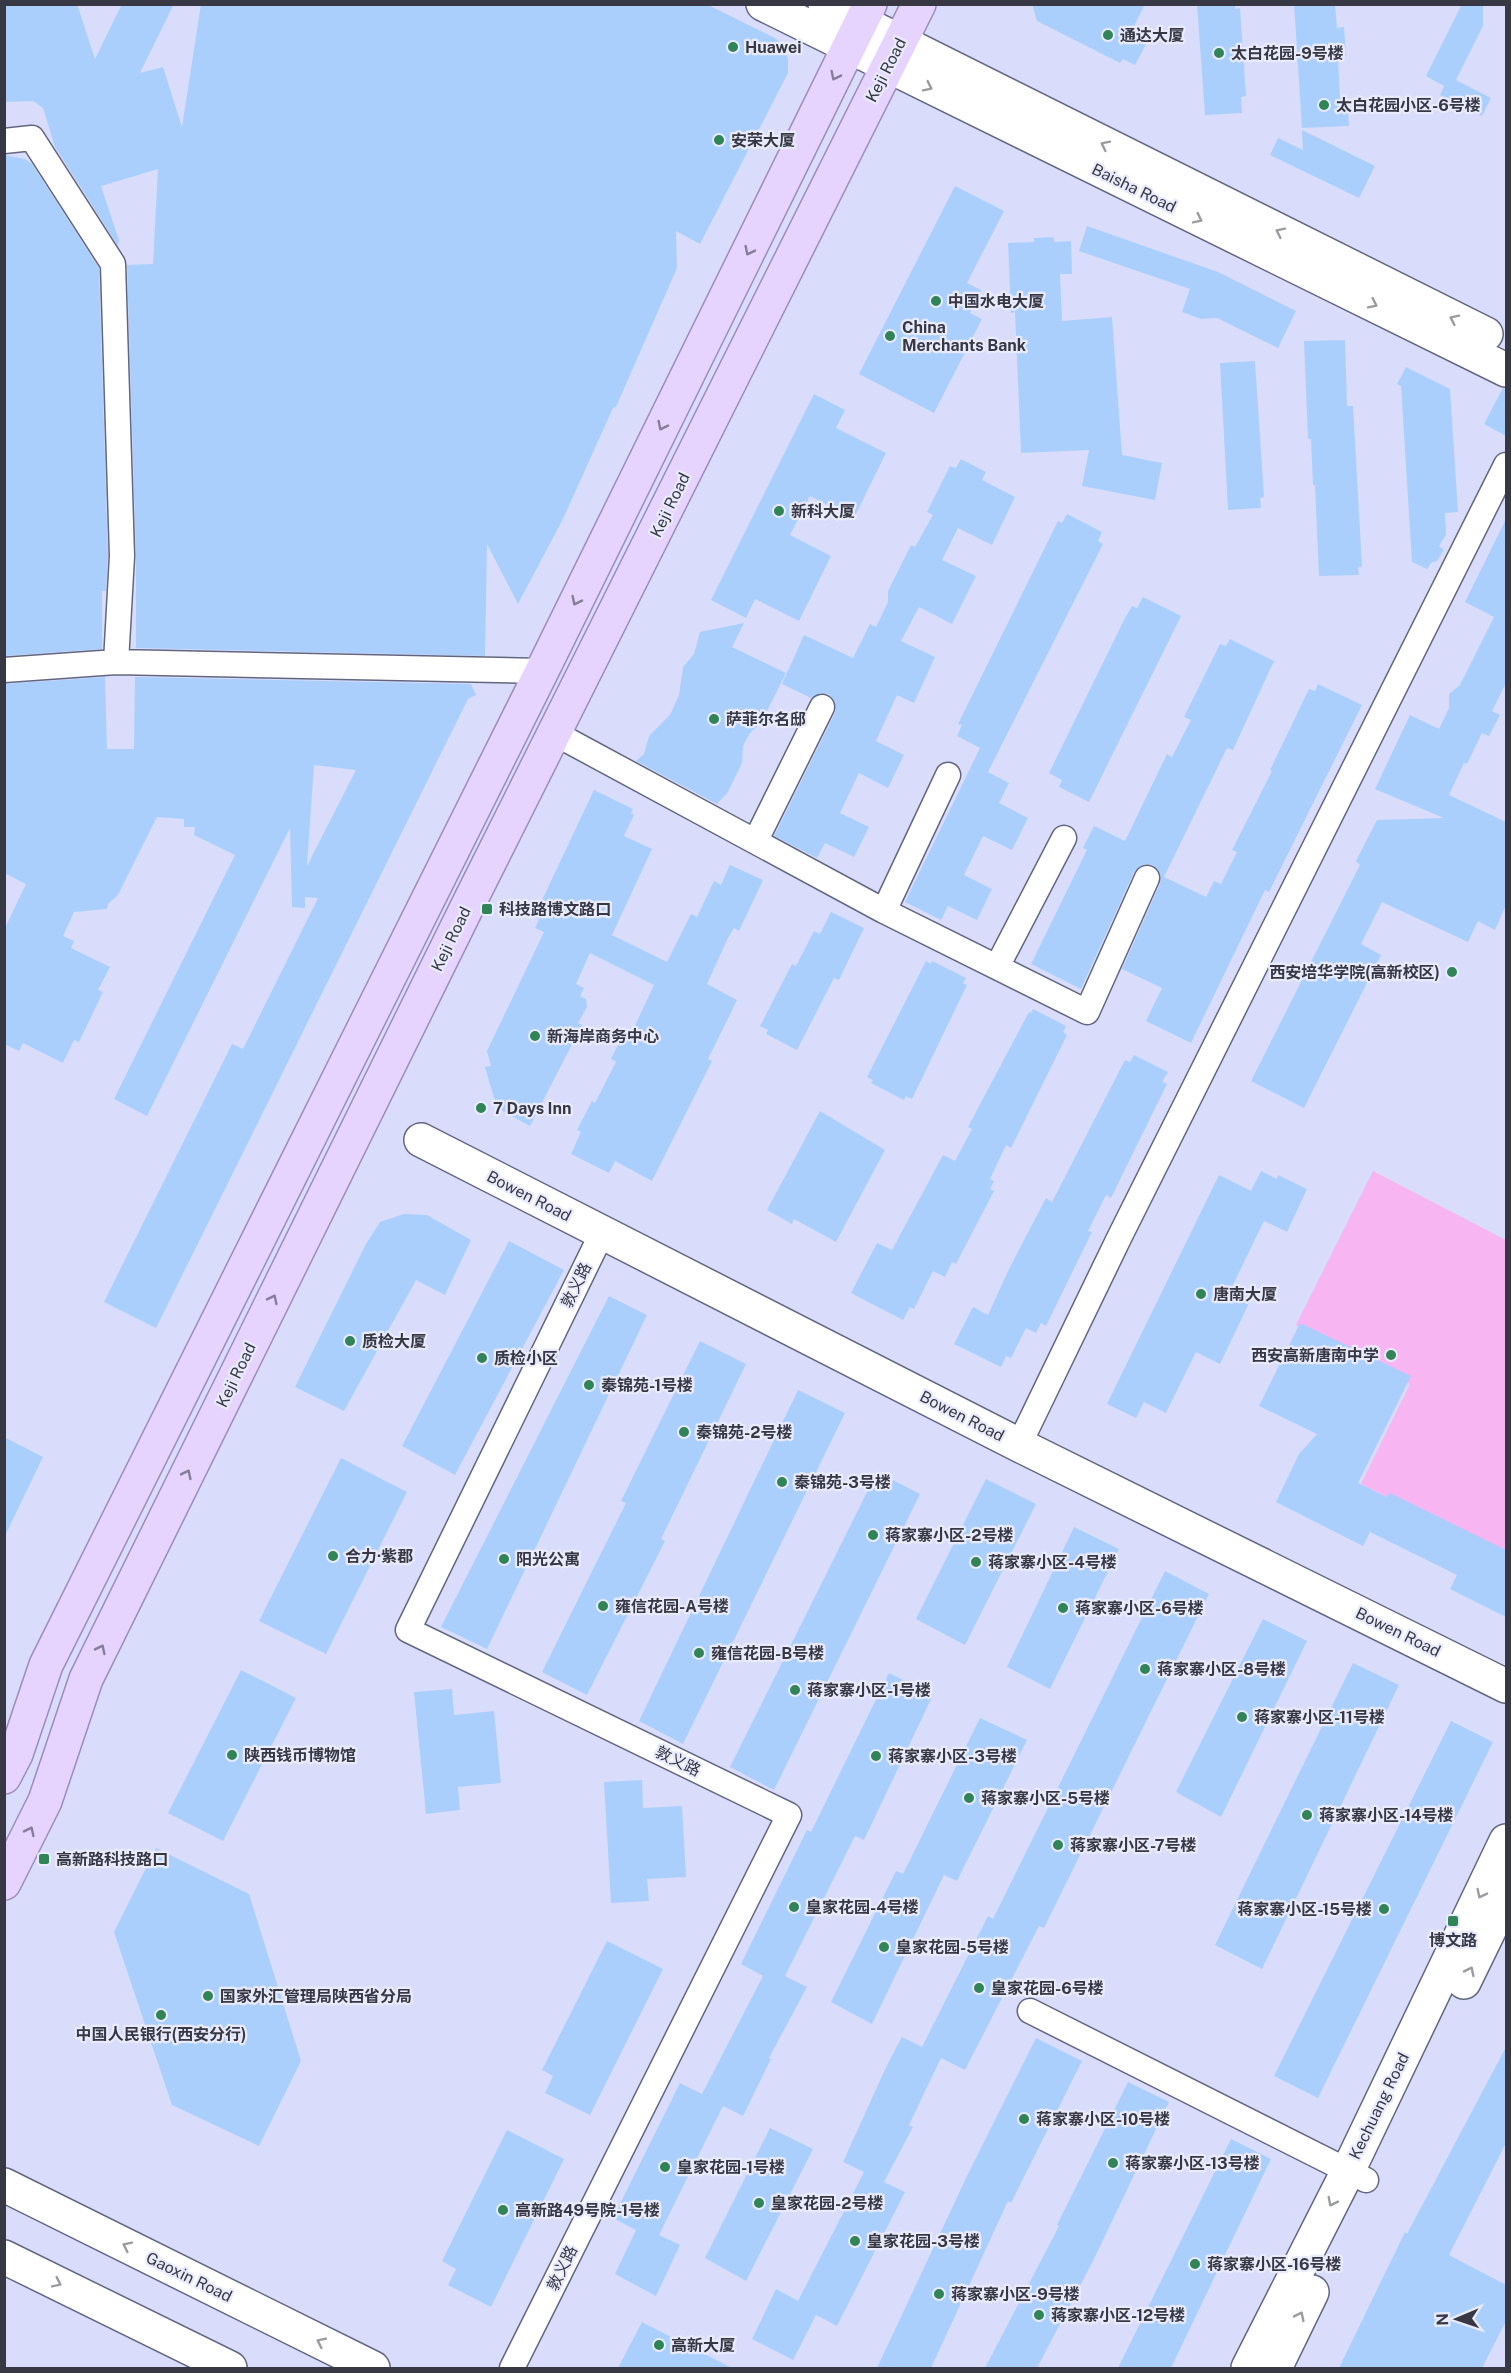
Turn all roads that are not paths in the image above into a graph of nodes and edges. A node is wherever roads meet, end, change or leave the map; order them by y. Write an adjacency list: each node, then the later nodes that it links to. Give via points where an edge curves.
1 (763, 4): 4 (street, Baisha Road)
2 (825, 4): 4 (street, Baisha Road)
3 (919, 4): 5 (main road, Keji Road)
4 (860, 25): 5 (street, Baisha Road); 12 (main road, one-way to 12)
5 (894, 55): 7 (street, Baisha Road, one-way to 5); 8 (street, Baisha Road, one-way to 8); 14 (main road, Keji Road)
6 (4, 141): 10 (street, via 32,138 112,264 122,556)
7 (1506, 345)
8 (1506, 370)
9 (1506, 465): 23 (street)
10 (116, 662): 11 (street); 12 (street)
11 (4, 670)
12 (542, 671): 25 (main road, via 46,1665 16,1754)
13 (822, 707): 17 (street)
14 (555, 734): 17 (street); 27 (main road, Keji Road, one-way to 14, via 45,1801 86,1679)
15 (948, 775): 19 (street)
16 (1064, 838): 20 (street)
17 (756, 840): 19 (street)
18 (1147, 878): 20 (street, via 1087,1012)
19 (884, 911): 20 (street)
20 (997, 967)
21 (421, 1140): 22 (street, Bowen Road)
22 (602, 1233): 23 (street, Bowen Road); 35 (street, 敦义路, via 408,1630 789,1815)
23 (1019, 1445): 24 (street, Bowen Road)
24 (1506, 1686)
25 (4, 1777)
26 (1506, 1841): 30 (street, Kechuang Road, one-way to 30)
27 (4, 1883)
28 (1506, 1896): 30 (street, Kechuang Road, one-way to 28)
29 (1030, 2011): 30 (street)
30 (1357, 2175): 36 (street, Kechuang Road, one-way to 36); 37 (street, Kechuang Road, one-way to 30)
31 (4, 2185): 34 (street, Gaoxin Road, one-way to 31)
32 (4, 2257): 33 (street, one-way to 33)
33 (230, 2368)
34 (373, 2368)
35 (512, 2368)
36 (1248, 2368)
37 (1275, 2368)

